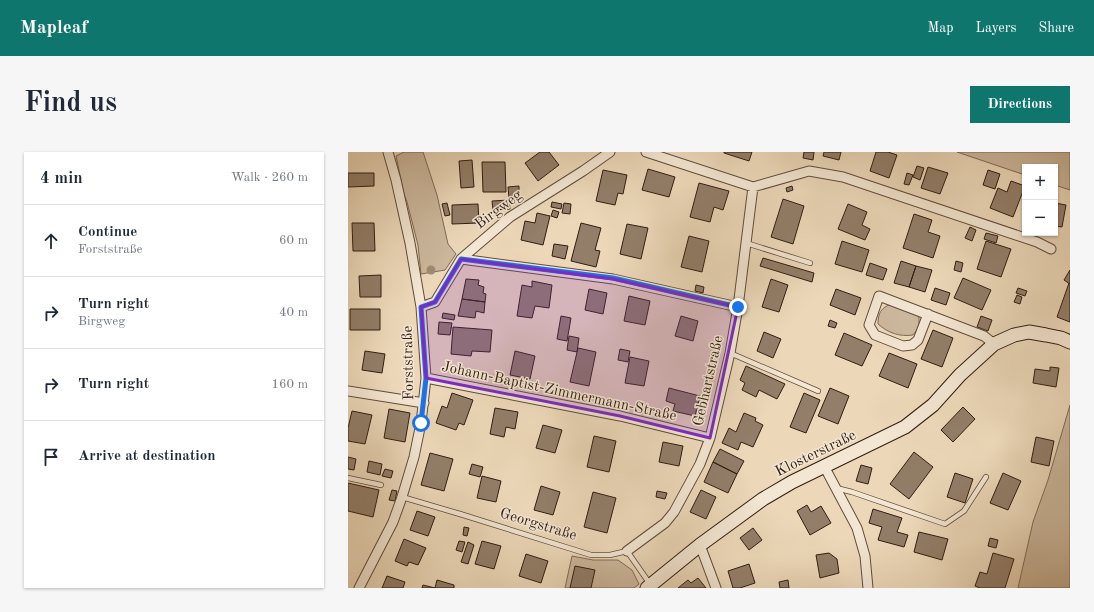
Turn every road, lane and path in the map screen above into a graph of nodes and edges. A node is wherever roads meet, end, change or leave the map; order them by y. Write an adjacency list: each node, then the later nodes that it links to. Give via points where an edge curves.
1 (388, 152): 9 (street, Forststraße, via 410,243)
2 (610, 152): 7 (street, Birgweg, via 510,216)
3 (646, 152): 4 (street)
4 (753, 187): 5 (street, Gebhartstraße); 6 (street, via 809,171 843,177 1037,242)
5 (746, 243): 8 (lane); 10 (street, Gebhartstraße)
6 (1051, 249)
7 (461, 259): 9 (street, Birgweg, via 435,302); 10 (street, via 613,278)
8 (810, 263)
9 (421, 307): 15 (street, Forststraße)
10 (738, 307): 14 (street, Gebhartstraße)
11 (928, 314): 11 (street, via 918,340 912,345 903,346 875,335 869,325 879,296); 13 (street, via 984,336)
12 (1070, 342): 13 (main road, Klosterstraße, via 1029,332 1014,335)
13 (994, 344): 20 (main road, Klosterstraße, via 960,375 933,405 905,427)
14 (730, 353): 17 (lane); 19 (street, Gebhartstraße)
15 (426, 378): 18 (street, Forststraße); 19 (street, Johann-Baptist-Zimmermann-Straße, via 620,416)
16 (348, 391): 18 (street)
17 (818, 391)
18 (424, 403): 25 (street, Forststraße, via 414,457)
19 (710, 438): 27 (street, Gebhartstraße, via 700,464 674,512 665,523)
20 (824, 466): 24 (street); 26 (main road, Klosterstraße, via 763,498)
21 (986, 477): 24 (lane, via 964,511 945,524)
22 (348, 478): 23 (lane)
23 (381, 485)
24 (836, 488): 31 (street, via 857,528 865,556)
25 (402, 497): 27 (lane, Georgstraße, via 591,555 610,555); 29 (street, Forststraße, via 393,522)
26 (700, 545): 28 (main road, Klosterstraße); 30 (street)
27 (627, 551): 28 (lane)
28 (649, 586)
29 (359, 588)
30 (716, 588)
31 (868, 588)

